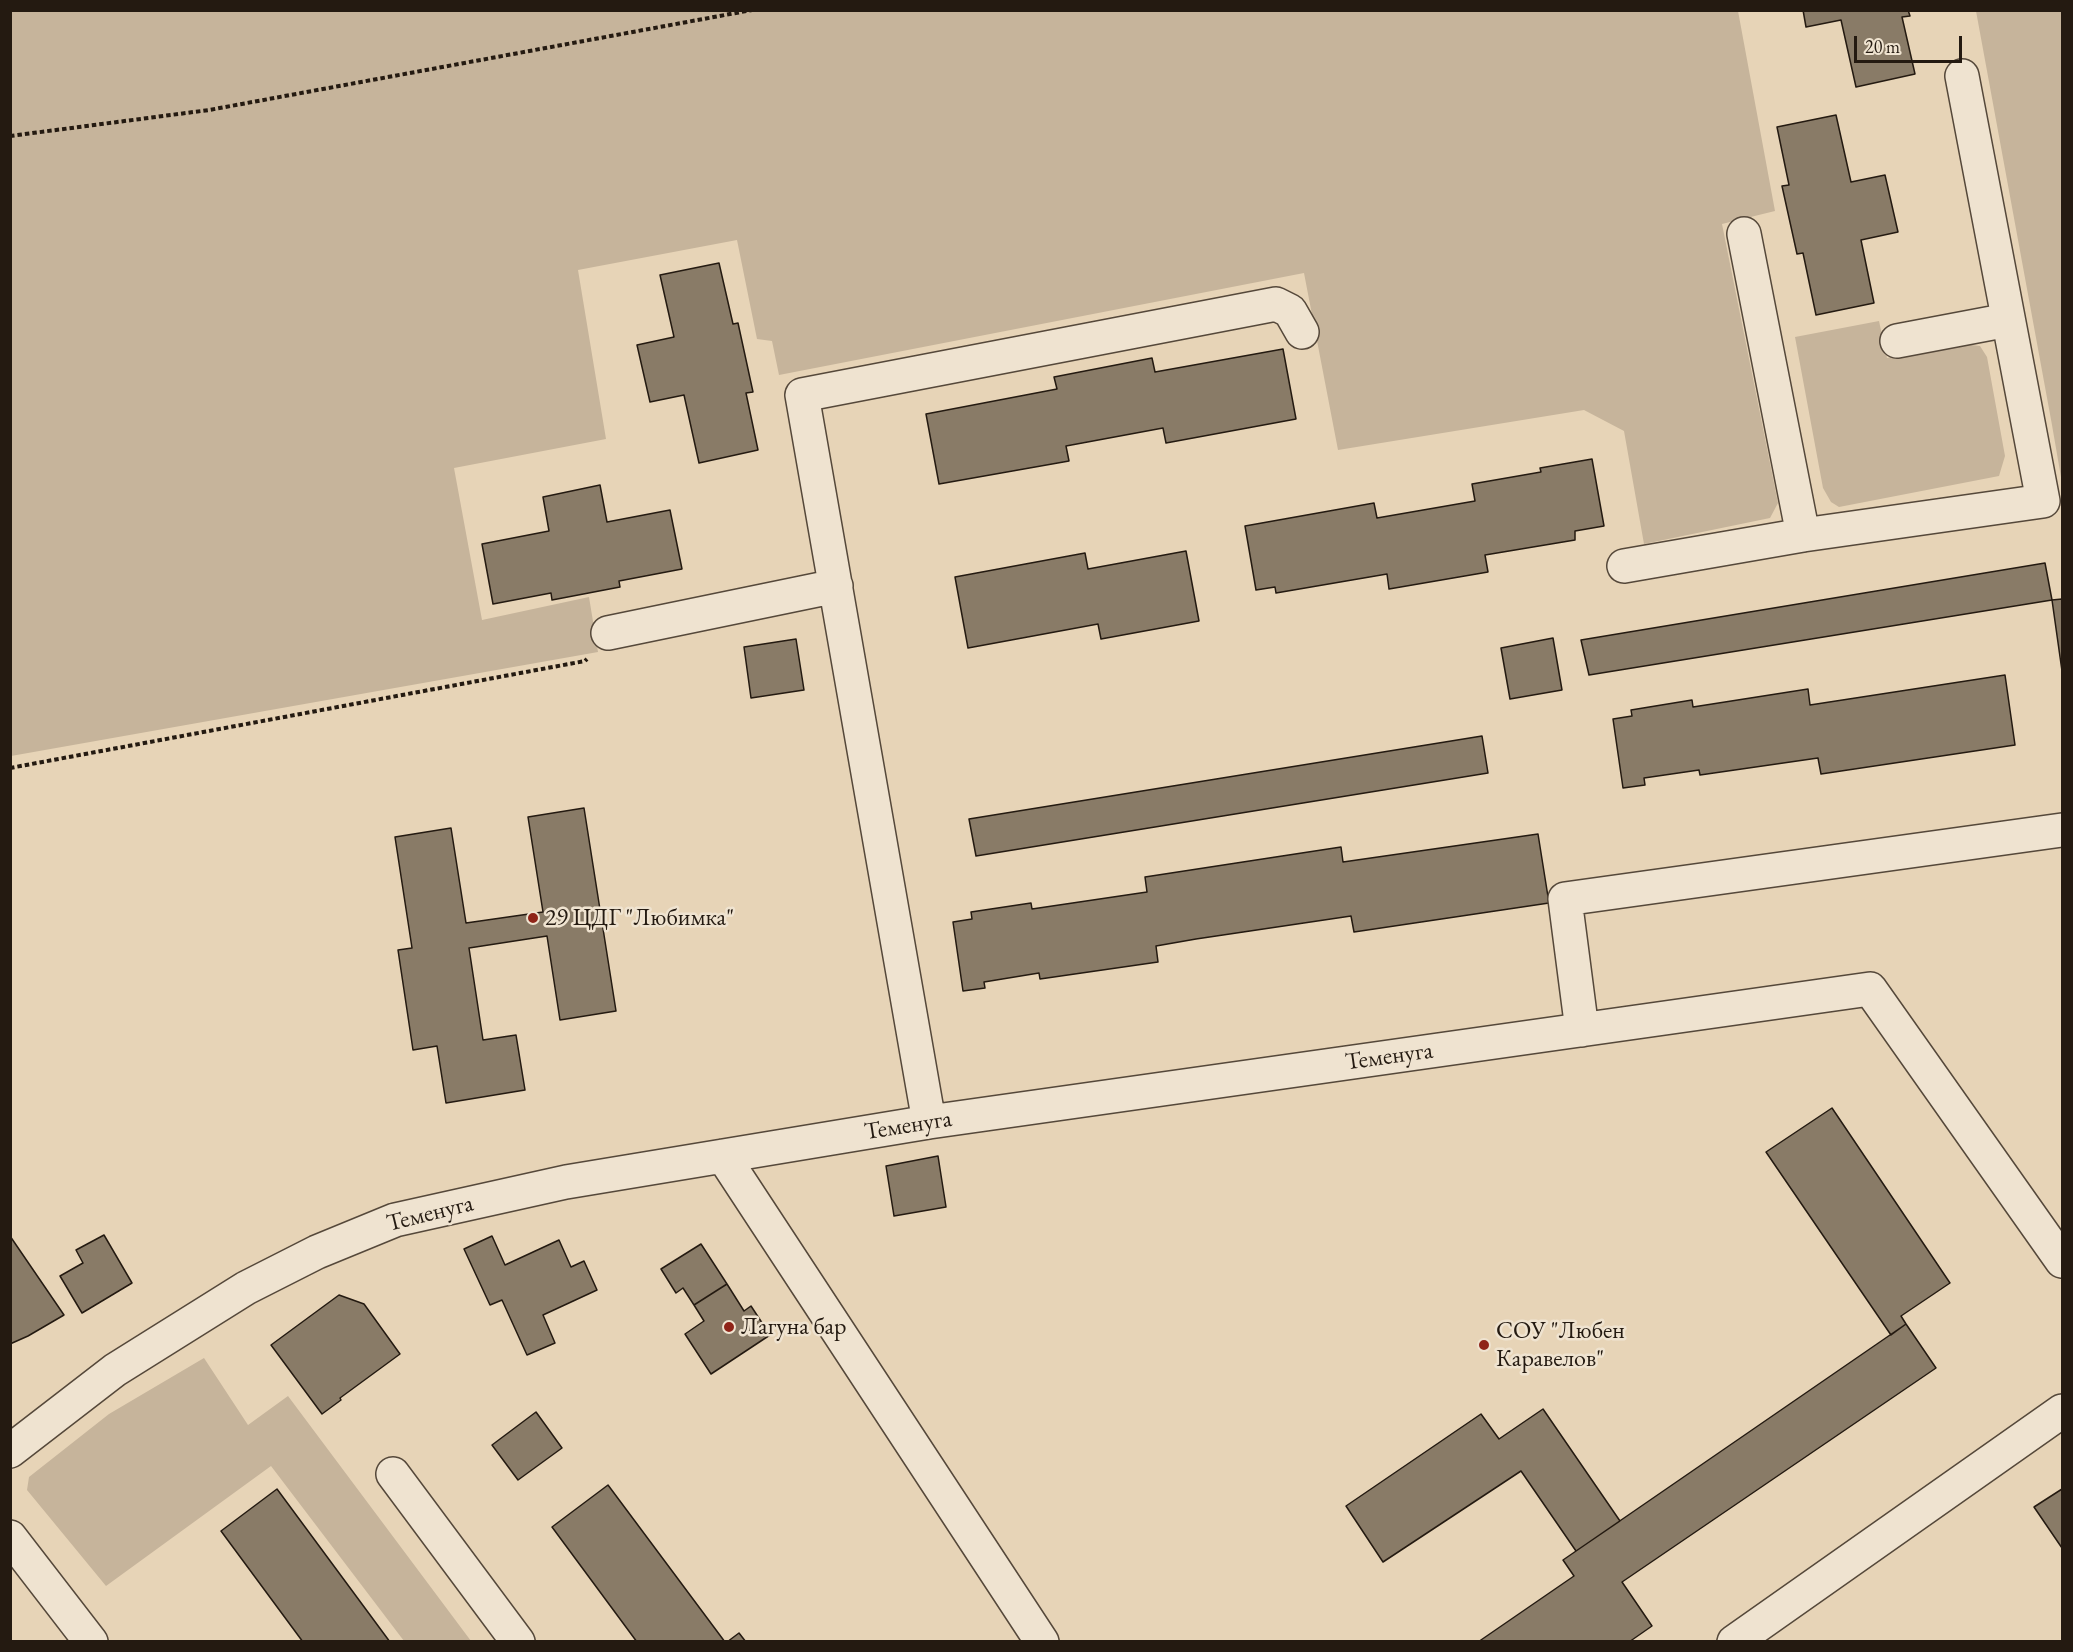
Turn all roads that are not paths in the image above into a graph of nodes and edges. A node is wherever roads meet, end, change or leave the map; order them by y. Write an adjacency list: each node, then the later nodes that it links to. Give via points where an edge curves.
1 (1962, 76): 3 (street)
2 (1744, 234): 6 (street)
3 (2008, 320): 5 (street); 6 (street, via 2043,501)
4 (1302, 332): 8 (street, via 1290,311 1276,304 802,395)
5 (1897, 341)
6 (1803, 535): 7 (street)
7 (1624, 566)
8 (836, 586): 9 (street); 12 (street)
9 (608, 633)
10 (2062, 831): 11 (street, via 1565,899)
11 (1582, 1030): 12 (street, Теменуга); 14 (street, Теменуга, via 1870,989)
12 (929, 1122): 13 (street, Теменуга)
13 (723, 1156): 16 (street, Теменуга, via 566,1182 394,1220 317,1252 246,1288 115,1370); 21 (street)
14 (2062, 1261)
15 (2062, 1411): 22 (street)
16 (10, 1451)
17 (393, 1474): 20 (street)
18 (10, 1537): 19 (street)
19 (91, 1641)
20 (518, 1641)
21 (1042, 1641)
22 (1734, 1641)

